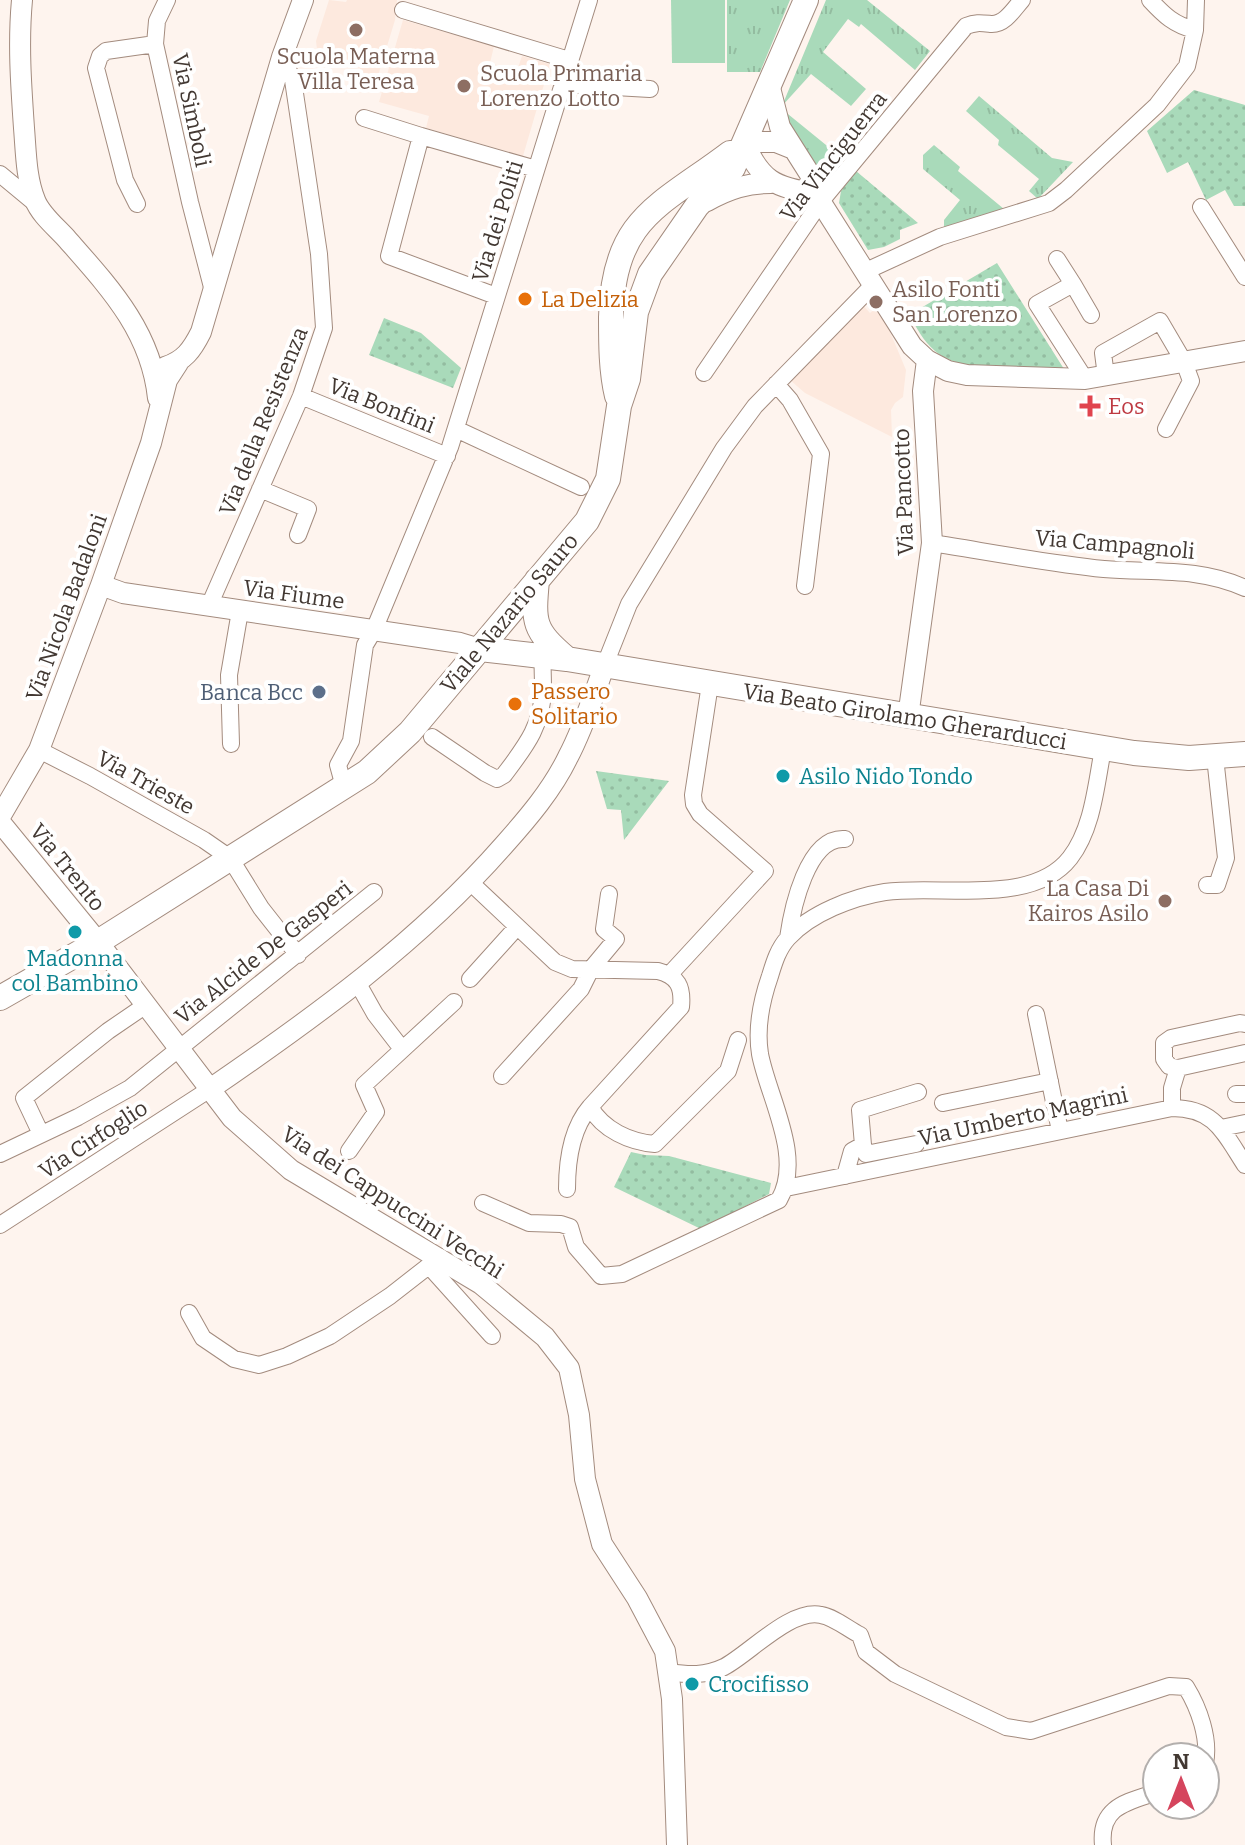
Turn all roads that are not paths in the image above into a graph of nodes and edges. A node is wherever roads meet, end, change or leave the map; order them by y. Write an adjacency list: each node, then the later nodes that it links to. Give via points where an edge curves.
1 (22, 0): 25 (street, via 20,72)
2 (167, 0): 11 (street, Via Simboli, via 157,21)
3 (303, 0): 12 (street)
4 (589, 0): 13 (street, Via dei Politi)
5 (806, 0): 15 (main road, Viale Nazario Sauro)
6 (1022, 0): 24 (street, Via Vinciguerra, via 998,23 966,26)
7 (1150, 0): 10 (street, via 1178,26)
8 (1196, 0): 10 (street)
9 (403, 10): 13 (street)
10 (1195, 30): 34 (street, via 1187,66 1157,105 1049,203 940,237)
11 (155, 44): 26 (street, via 106,51 96,68 125,180); 29 (street, Via Simboli)
12 (282, 57): 30 (street); 47 (street, Via della Resistenza, via 293,80 323,294 324,328)
13 (569, 60): 14 (street, Via dei Politi)
14 (562, 84): 16 (street); 21 (street, Via dei Politi)
15 (769, 84): 19 (main road, Viale Nazario Sauro); 20 (street)
16 (650, 89)
17 (364, 118): 18 (street)
18 (421, 136): 21 (street); 36 (street, via 389,256)
19 (744, 142): 20 (street, via 776,142); 23 (street, via 754,165); 27 (main road, Viale Nazario Sauro, via 733,168); 49 (main road, Viale Nazario Sauro, via 660,203 631,233 620,255 612,289 611,338)
20 (791, 148): 24 (street)
21 (536, 169): 36 (street, Via dei Politi)
22 (0, 174): 25 (street)
23 (771, 183): 24 (street); 27 (street, via 726,190)
24 (819, 196): 34 (street); 44 (street, Via Vinciguerra)
25 (35, 203): 43 (street, Via Nicola Badaloni, via 128,311)
26 (137, 204)
27 (697, 206): 49 (main road, Viale Nazario Sauro, via 650,274 636,312 628,379)
28 (1201, 207): 33 (street)
29 (197, 230): 30 (street, via 217,236); 32 (street)
30 (231, 232): 32 (street)
31 (1057, 259): 35 (street)
32 (216, 261): 38 (street, via 213,291)
33 (1245, 277)
34 (870, 278): 40 (street, via 912,346); 46 (street)
35 (1073, 284): 37 (street); 45 (street, via 1037,304)
36 (496, 296): 50 (street, Via dei Politi)
37 (1091, 315)
38 (195, 344): 42 (street, Via Nicola Badaloni); 43 (street, via 162,357)
39 (1245, 351): 41 (street)
40 (927, 360): 45 (street, via 967,375); 56 (street, Via Pancotto, via 923,391)
41 (1184, 362): 45 (street); 45 (street, via 1160,321 1103,353); 51 (street, via 1191,381)
42 (178, 363): 43 (street); 48 (street, Via Nicola Badaloni)
43 (153, 368): 48 (street, Via Nicola Badaloni)
44 (704, 373)
45 (1095, 378)
46 (776, 384): 59 (street, via 821,454); 67 (street, via 724,448 658,554 629,604)
47 (301, 396): 52 (street, Via Bonfini); 54 (street, Via della Resistenza)
48 (159, 405): 58 (street, Via Nicola Badaloni, via 151,443)
49 (619, 406): 57 (main road, Viale Nazario Sauro, via 608,479 587,521)
50 (456, 429): 52 (street, Via dei Politi); 53 (street, Via Bonfini)
51 (1166, 429)
52 (447, 456): 64 (street, Via dei Politi)
53 (581, 487)
54 (260, 489): 55 (street, via 308,509); 61 (street, Via della Resistenza)
55 (298, 535)
56 (932, 543): 60 (street, Via Campagnoli, via 1058,564 1182,571); 69 (street, Via Pancotto)
57 (537, 580): 63 (main road, Viale Nazario Sauro); 65 (main road)
58 (101, 585): 61 (street, Via Fiume); 73 (street, Via Nicola Badaloni)
59 (805, 586)
60 (1245, 588)
61 (209, 606): 62 (street, Via Fiume)
62 (240, 611): 64 (street, Via Fiume); 71 (street, via 229,675)
63 (504, 621): 65 (main road, via 528,625); 66 (main road, Viale Nazario Sauro)
64 (374, 630): 66 (street, Via Fiume); 76 (street, via 365,645 351,741 338,765)
65 (536, 644): 66 (main road); 67 (main road, Via Beato Girolamo Gherarducci, via 567,659); 70 (street, via 543,686 538,724 504,775 497,779 485,773)
66 (480, 649): 76 (main road, Viale Nazario Sauro, via 393,750)
67 (604, 667): 68 (main road, Via Beato Girolamo Gherarducci); 80 (street, via 569,757 536,808)
68 (710, 684): 69 (main road, Via Beato Girolamo Gherarducci); 89 (street, via 694,804 765,871)
69 (908, 717): 72 (main road, Via Beato Girolamo Gherarducci)
70 (432, 737)
71 (231, 744)
72 (1103, 749): 75 (main road, Via Beato Girolamo Gherarducci); 85 (street, via 1086,830 1058,870 1020,886 886,891 852,899)
73 (39, 750): 77 (street, Via Nicola Badaloni); 79 (street, Via Trieste)
74 (1245, 754): 75 (main road, Via Beato Girolamo Gherarducci)
75 (1215, 757): 81 (street, via 1226,858 1217,885)
76 (344, 787): 79 (main road, Viale Nazario Sauro)
77 (0, 820): 86 (street, Via Trento)
78 (845, 839): 85 (street, via 821,850 799,886)
79 (230, 858): 86 (main road, Viale Nazario Sauro); 87 (street)
80 (470, 882): 84 (street); 91 (street)
81 (1207, 885)
82 (374, 892): 87 (street, Via Alcide De Gasperi)
83 (609, 894): 88 (street, via 604,929 616,939)
84 (517, 927): 88 (street, via 555,962); 90 (street)
85 (788, 938): 120 (street, via 765,989 759,1027 760,1053 788,1165)
86 (98, 942): 92 (main road, Viale Nazario Sauro); 94 (street, Via dei Cappuccini Vecchi)
87 (298, 955): 98 (street, Via Alcide De Gasperi)
88 (591, 969): 89 (street); 102 (street, via 581,989)
89 (670, 974): 107 (street, via 682,994 681,1007)
90 (470, 979)
91 (357, 982): 99 (street); 104 (street)
92 (0, 998)
93 (454, 1002): 99 (street)
94 (146, 1005): 98 (street, Via dei Cappuccini Vecchi); 112 (street, via 24,1098)
95 (1036, 1014): 103 (street)
96 (1243, 1022): 101 (street, via 1171,1038 1164,1043 1164,1059)
97 (738, 1040): 107 (street, via 728,1071 655,1144 616,1132)
98 (179, 1047): 104 (street, Via dei Cappuccini Vecchi); 112 (street, Via Alcide De Gasperi, via 121,1094)
99 (402, 1049): 115 (street, via 364,1085 376,1112)
100 (1245, 1053): 101 (street)
101 (1178, 1068): 108 (street)
102 (502, 1076)
103 (1050, 1081): 106 (street); 111 (street)
104 (210, 1089): 122 (street, Via Cirfoglio); 123 (street, Via dei Cappuccini Vecchi, via 253,1139 291,1170)
105 (918, 1092): 114 (street, via 860,1110)
106 (943, 1103)
107 (590, 1107): 119 (street, via 571,1148)
108 (1172, 1108): 110 (street, Via Umberto Magrini, via 1191,1108); 111 (street, Via Umberto Magrini)
109 (1245, 1123): 110 (street)
110 (1221, 1128): 117 (street, Via Umberto Magrini)
111 (1060, 1131): 118 (street, Via Umberto Magrini)
112 (41, 1134): 116 (street, Via Alcide De Gasperi)
113 (916, 1144): 114 (street, via 866,1154)
114 (863, 1145): 118 (street, via 852,1151)
115 (349, 1151)
116 (0, 1154)
117 (1245, 1165)
118 (845, 1176): 120 (street, Via Umberto Magrini)
119 (567, 1189)
120 (783, 1194): 121 (street, Via Umberto Magrini, via 622,1274 601,1276 576,1247 570,1227 529,1223)
121 (483, 1203)
122 (0, 1225)
123 (434, 1262): 124 (street, via 330,1336 259,1365 234,1359 203,1338); 125 (street); 126 (street, Via dei Cappuccini Vecchi, via 481,1284 515,1310 569,1368 585,1479 602,1544 665,1651)
124 (189, 1313)
125 (492, 1336)
126 (669, 1672): 127 (street, via 696,1676 723,1667 784,1626 805,1615 822,1615 860,1635 866,1652 895,1674 1006,1727 1031,1731 1169,1686 1186,1687); 129 (street, Via dei Cappuccini Vecchi)
127 (1206, 1741)
128 (1141, 1798): 130 (street, via 1115,1807 1104,1824)
129 (677, 1845)
130 (1103, 1845)

